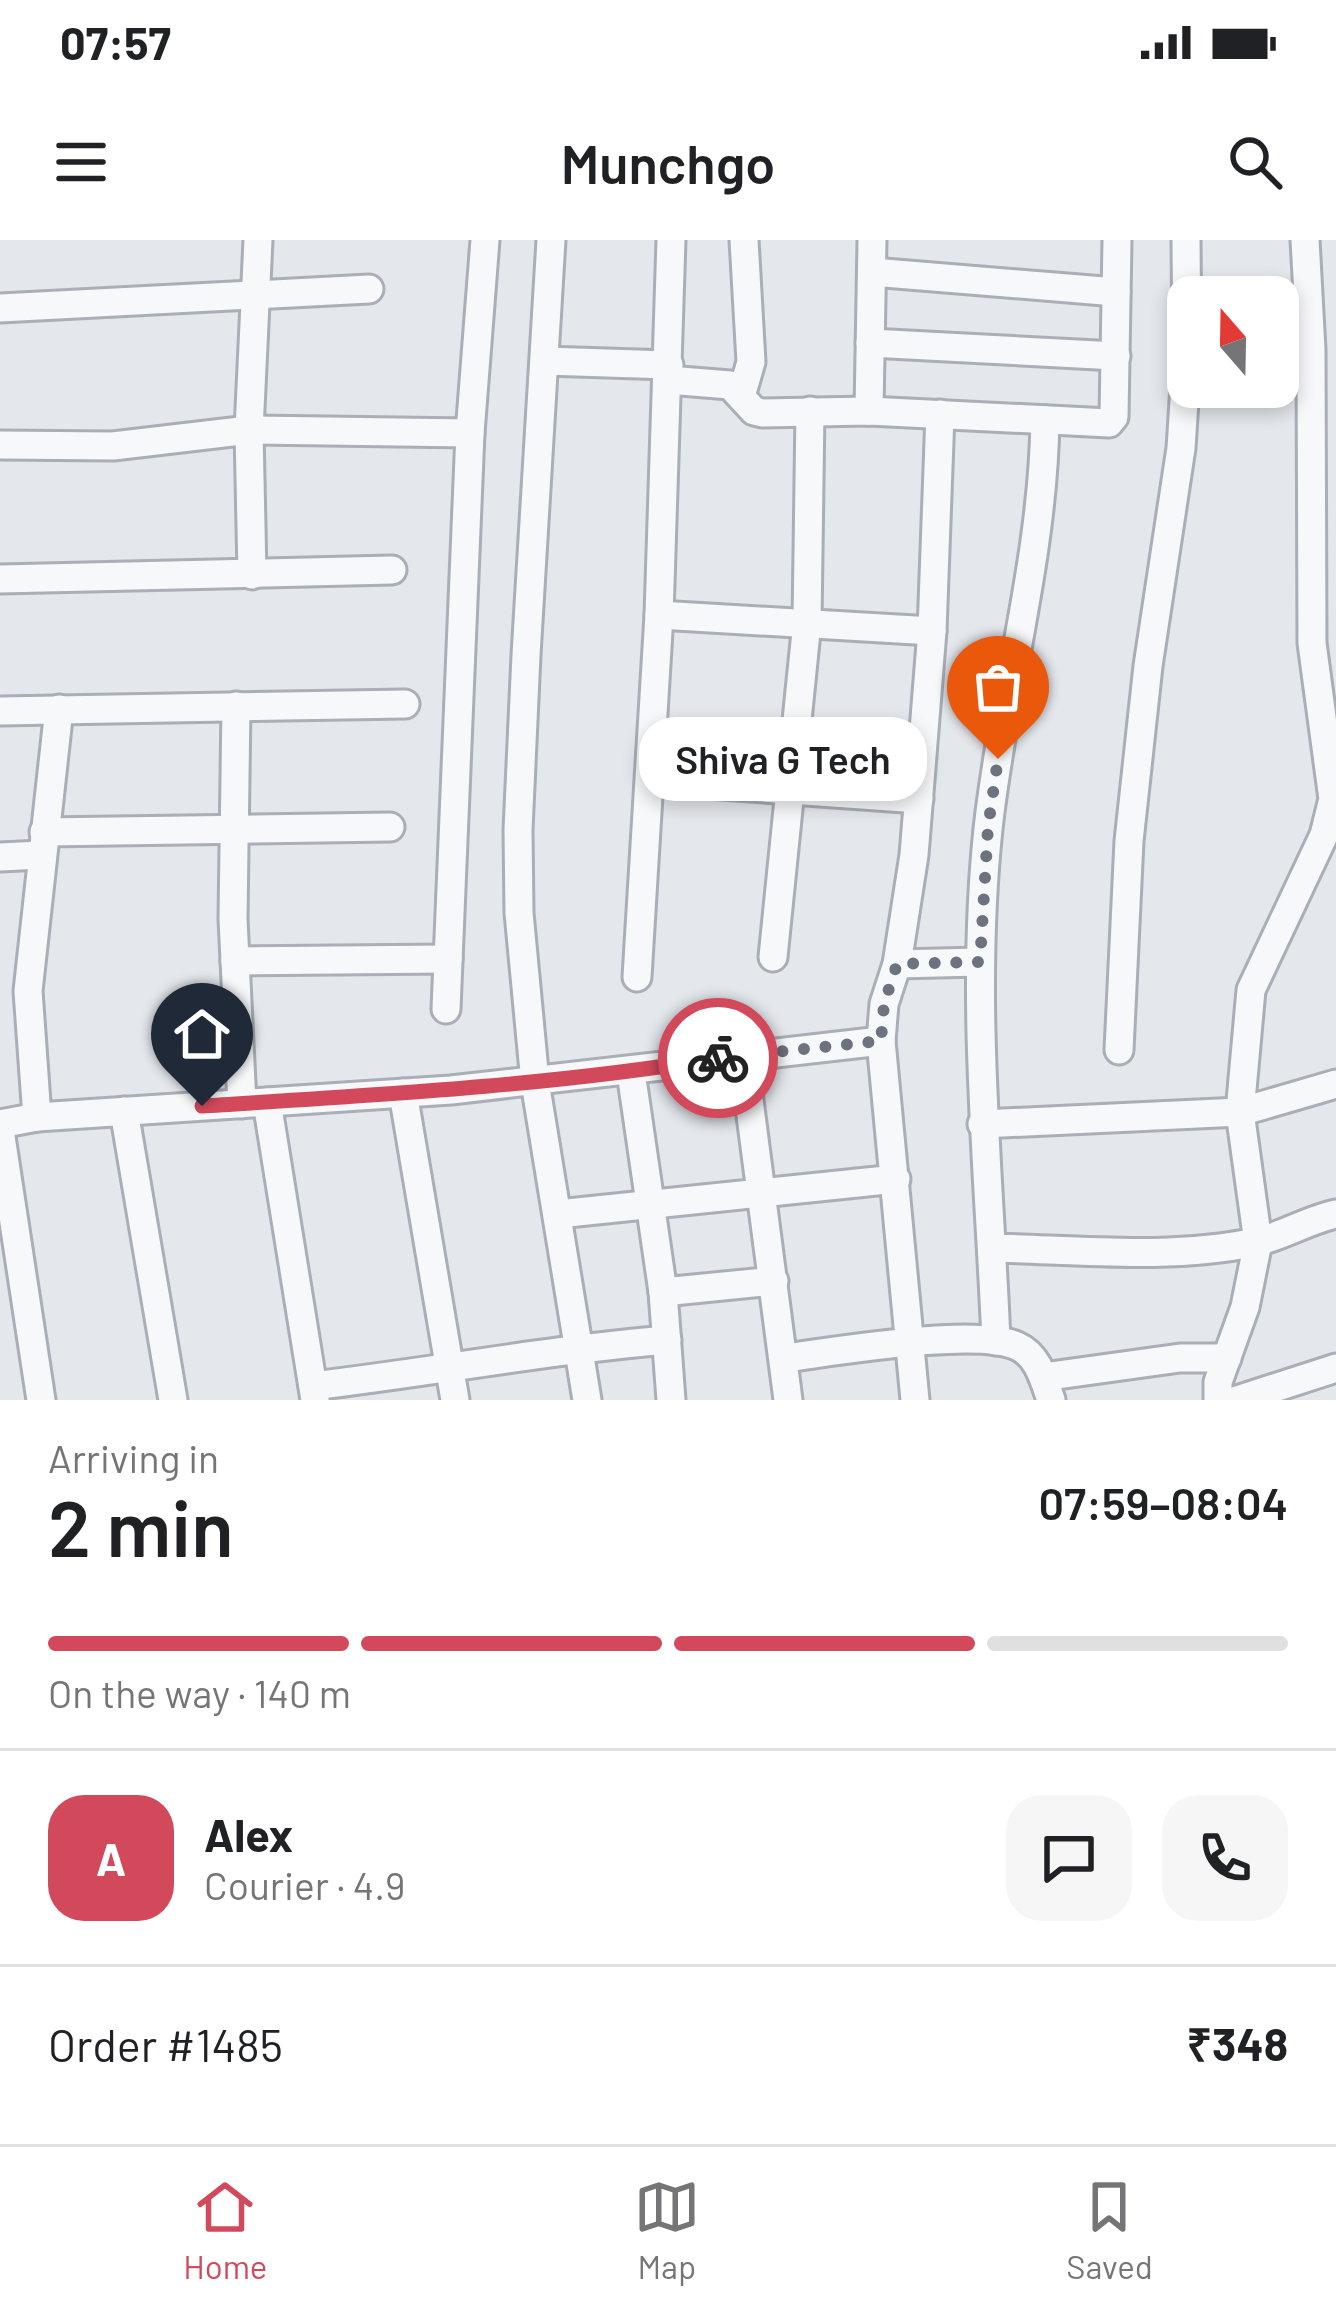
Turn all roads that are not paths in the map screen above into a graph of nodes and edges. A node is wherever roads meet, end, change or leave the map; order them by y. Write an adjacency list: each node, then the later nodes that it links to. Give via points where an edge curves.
1 (258, 240): 12 (street)
2 (485, 240): 25 (street)
3 (551, 240): 17 (street)
4 (671, 240): 18 (street)
5 (744, 240): 19 (street, via 751,362)
6 (872, 240): 10 (street)
7 (1118, 240): 13 (street)
8 (1186, 240): 52 (street, via 1180,448 1129,841)
9 (1305, 240): 60 (street, via 1312,643 1333,799 1251,991)
10 (872, 272): 13 (street); 15 (street)
11 (369, 289): 12 (street)
12 (258, 292): 14 (street); 24 (street)
13 (1116, 292): 16 (street)
14 (0, 308)
15 (870, 343): 16 (street); 21 (street)
16 (1116, 356): 23 (street, via 1109,423)
17 (545, 361): 18 (street); 55 (street, via 518,830)
18 (669, 372): 19 (street); 30 (street)
19 (742, 393): 20 (street, via 761,413)
20 (810, 411): 21 (street); 31 (street)
21 (869, 411): 22 (street)
22 (940, 415): 23 (street); 32 (street)
23 (1045, 420): 47 (street, via 1037,543 988,827)
24 (250, 430): 25 (street); 26 (street, via 113,446); 28 (street)
25 (470, 433): 45 (street)
26 (0, 446)
27 (392, 570): 28 (street)
28 (251, 575): 29 (street)
29 (0, 579)
30 (658, 615): 31 (street); 37 (street)
31 (807, 622): 32 (street); 38 (street)
32 (932, 631): 39 (street)
33 (406, 704): 34 (street)
34 (236, 706): 35 (street); 41 (street)
35 (59, 709): 36 (street); 42 (street)
36 (0, 711)
37 (650, 780): 38 (street); 49 (street)
38 (789, 790): 39 (street); 44 (street)
39 (919, 799): 48 (street)
40 (390, 826): 41 (street)
41 (235, 830): 42 (street); 46 (street)
42 (43, 843): 43 (street); 61 (street, via 28,991)
43 (0, 857)
44 (773, 956)
45 (448, 959): 46 (street); 50 (street)
46 (235, 961): 58 (street)
47 (980, 962): 48 (street); 62 (street)
48 (897, 964): 51 (street)
49 (637, 977)
50 (446, 1010)
51 (881, 1041): 53 (street); 64 (street)
52 (1119, 1050)
53 (743, 1054): 54 (street); 65 (street)
54 (631, 1072): 55 (street); 66 (street)
55 (535, 1082): 57 (street); 67 (street)
56 (1336, 1084): 60 (street)
57 (403, 1094): 58 (street); 81 (street)
58 (254, 1103): 59 (street); 83 (street)
59 (124, 1111): 61 (street); 86 (street)
60 (1240, 1112): 62 (street); 69 (street)
61 (37, 1117): 63 (street)
62 (982, 1124): 70 (street)
63 (0, 1127): 71 (street)
64 (896, 1179): 65 (street); 75 (street)
65 (763, 1192): 66 (street); 72 (street)
66 (650, 1204): 67 (street); 73 (street)
67 (558, 1214): 77 (street)
68 (1336, 1214): 69 (street)
69 (1258, 1242): 70 (street, via 1166,1251); 79 (street)
70 (992, 1248): 76 (street)
71 (12, 1271): 85 (street)
72 (774, 1281): 73 (street); 78 (street)
73 (663, 1292): 74 (street)
74 (667, 1340): 77 (street); 89 (street)
75 (909, 1342): 76 (street); 78 (street); 90 (street)
76 (996, 1342): 82 (street, via 1033,1357)
77 (579, 1347): 81 (street); 88 (street)
78 (784, 1358): 84 (street)
79 (1227, 1358): 82 (street, via 1117,1364); 91 (street)
80 (1336, 1368): 92 (street)
81 (450, 1370): 83 (street); 87 (street)
82 (1047, 1388)
83 (314, 1393)
84 (778, 1399)
85 (41, 1400)
86 (172, 1400)
87 (455, 1400)
88 (586, 1400)
89 (671, 1400)
90 (914, 1400)
91 (1218, 1400)
92 (1237, 1400)

